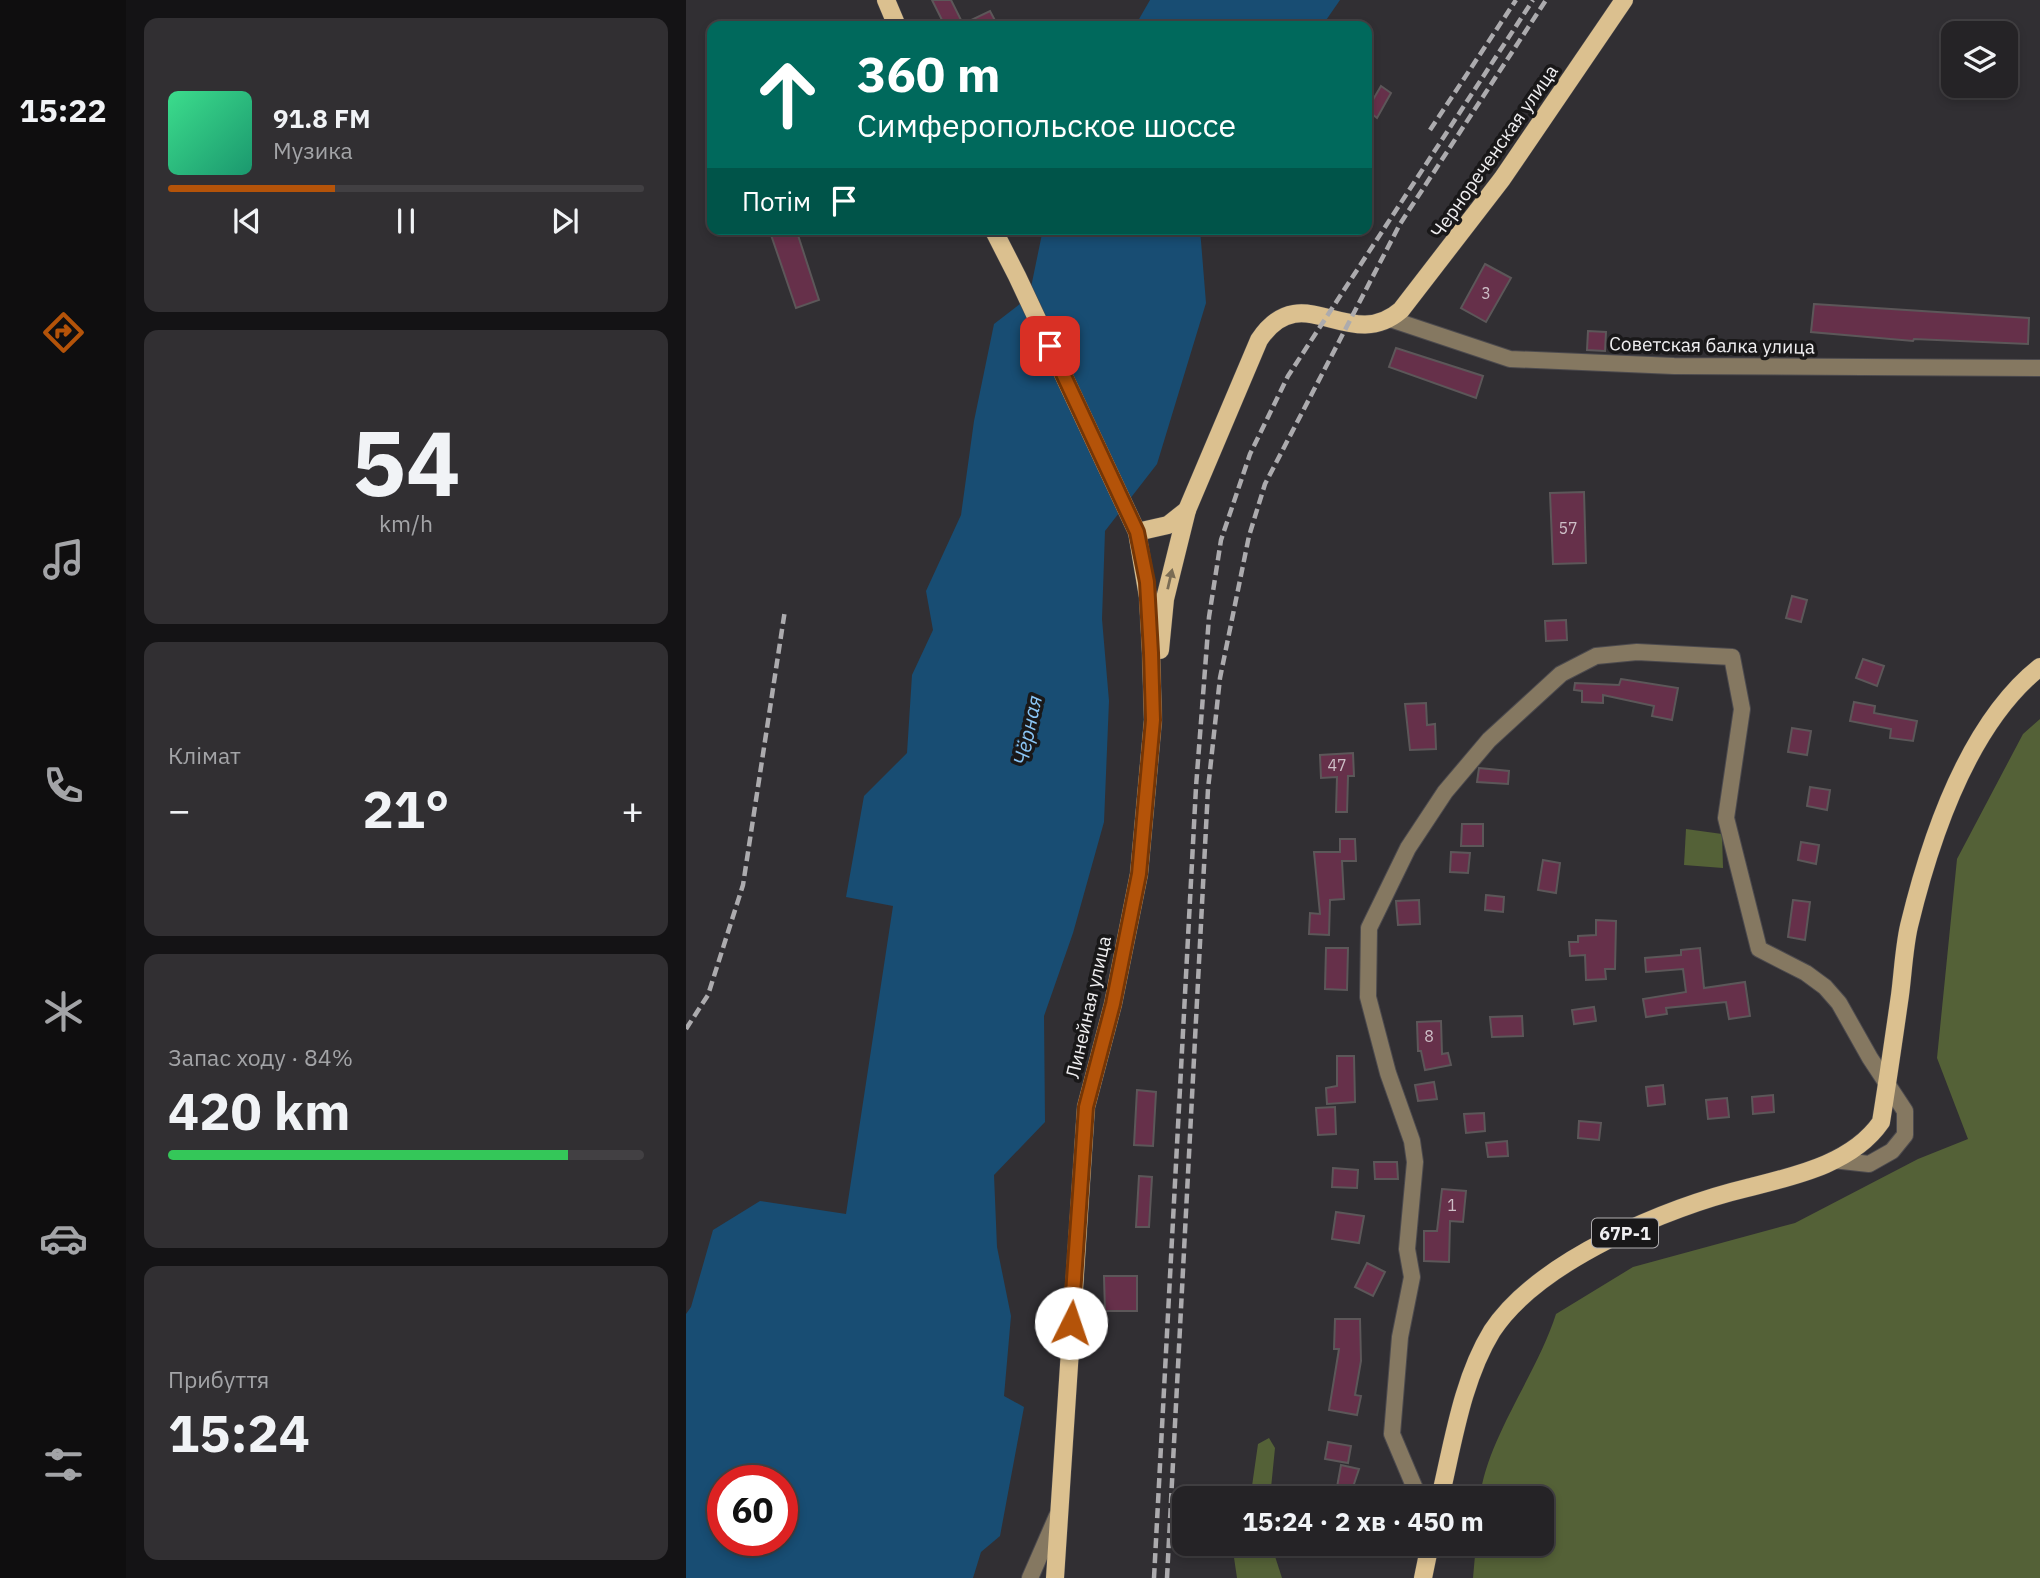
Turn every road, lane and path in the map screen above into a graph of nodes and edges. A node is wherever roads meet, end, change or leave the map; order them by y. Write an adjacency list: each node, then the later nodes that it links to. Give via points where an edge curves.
1 (886, 0): 3 (main road)
2 (1624, 0): 5 (main road, Чернореченская улица, via 1486,201 1421,287)
3 (895, 21)
4 (996, 235): 8 (main road, Линейная улица)
5 (1390, 319): 6 (street, Советская балка улица, via 1510,359 1662,366); 7 (main road, via 1361,326 1303,311 1276,319 1259,340)
6 (2040, 368)
7 (1188, 510): 8 (main road, via 1168,525); 10 (main road, one-way to 7, via 1165,599)
8 (1137, 532): 10 (main road, Линейная улица, via 1148,597)
9 (2040, 667): 11 (main road, 67Р-1, via 2021,682 1995,716 1939,825 1909,927)
10 (1153, 720): 15 (main road, Линейная улица, via 1139,874 1086,1107)
11 (1887, 1084): 12 (main road, 67Р-1, via 1881,1122 1870,1138); 12 (street, via 1905,1111 1905,1135 1900,1144 1868,1164); 13 (street, via 1825,987 1759,949 1726,818 1742,709 1732,657 1637,652 1596,656 1561,674 1489,740 1445,792 1408,848 1369,928 1368,997 1415,1162 1407,1249 1412,1277 1400,1337 1392,1434)
12 (1833, 1160): 14 (main road, 67Р-1, via 1672,1213 1618,1236 1572,1259 1524,1296 1493,1331 1476,1366)
13 (1414, 1486)
14 (1443, 1486)
15 (1058, 1513): 17 (street); 18 (main road, Линейная улица)
16 (1428, 1556): 19 (main road)
17 (1030, 1578)
18 (1055, 1578)
19 (1423, 1578)

